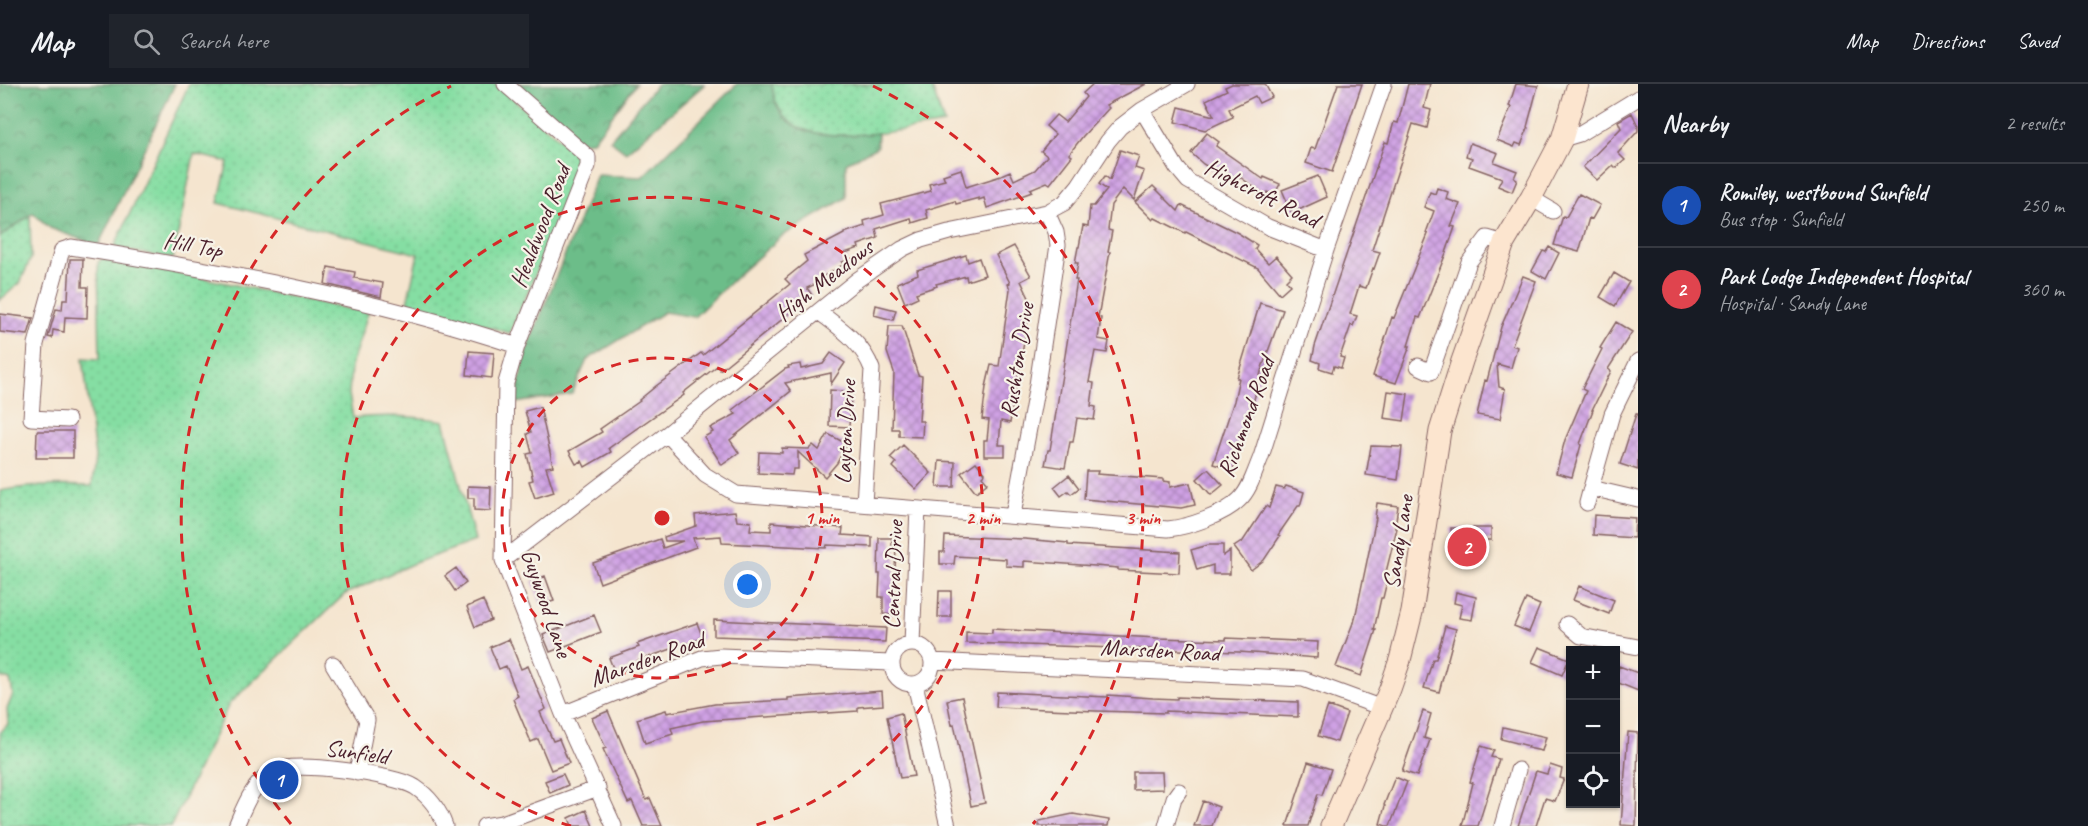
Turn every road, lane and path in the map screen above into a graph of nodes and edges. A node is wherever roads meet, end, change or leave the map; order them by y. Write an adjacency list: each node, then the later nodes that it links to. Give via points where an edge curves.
1 (505, 84): 14 (street, Healdwood Road, via 588,156 588,166)
2 (1187, 84): 6 (street, High Meadows)
3 (1384, 84): 11 (street, Richmond Road)
4 (1578, 84): 7 (street, Sandy Lane)
5 (1638, 98): 7 (street)
6 (1142, 110): 10 (street, High Meadows, via 1108,141 1064,203); 11 (street, Highcroft Road, via 1188,181 1268,227)
7 (1571, 136): 8 (street, Sandy Lane)
8 (1531, 198): 9 (street); 12 (street, Sandy Lane)
9 (1553, 211)
10 (1047, 212): 13 (street, High Meadows, via 921,240 857,280); 22 (street, Rushton Drive, via 1058,245)
11 (1326, 250): 22 (street, Richmond Road, via 1261,457 1239,500 1185,527)
12 (1501, 252): 16 (street, via 1487,238 1469,262 1431,372); 31 (street, Sandy Lane, via 1440,431 1412,612)
13 (819, 312): 18 (street, High Meadows); 20 (street, Layton Drive, via 857,343 872,369)
14 (517, 346): 17 (street, Hill Top, via 393,309 71,247 62,250 36,344 31,418); 23 (street, Guywood Lane, via 506,383)
15 (1638, 361): 19 (street, via 1612,414 1589,495)
16 (1418, 366)
17 (68, 420)
18 (667, 434): 20 (street, Richmond Road, via 705,475 736,494); 23 (street, High Meadows)
19 (1638, 499)
20 (864, 504): 21 (street, Richmond Road)
21 (918, 509): 22 (street, Richmond Road); 25 (street, Central Drive)
22 (1013, 515)
23 (503, 560): 32 (street, Guywood Lane)
24 (1567, 624): 26 (street, via 1581,636)
25 (912, 643): 27 (street, Central Drive, via 926,648); 28 (street, Central Drive, via 897,648)
26 (1638, 647)
27 (932, 661): 30 (street, via 928,676); 31 (street, Marsden Road, via 1303,679)
28 (891, 663): 30 (street, Central Drive, via 898,679); 32 (street, Marsden Road, via 702,658)
29 (333, 664): 34 (street, via 367,720)
30 (915, 684): 41 (street)
31 (1382, 708): 43 (street, Sandy Lane)
32 (563, 714): 35 (street, Guywood Lane)
33 (1518, 770): 44 (street)
34 (357, 773): 37 (street, Sunfield, via 314,767 275,770 252,791); 38 (street, Sunfield, via 412,785 429,798)
35 (598, 788): 39 (street); 40 (street, Guywood Lane)
36 (1179, 790): 42 (street)
37 (236, 826)
38 (445, 826)
39 (484, 826)
40 (614, 826)
41 (948, 826)
42 (1166, 826)
43 (1331, 826)
44 (1502, 826)

